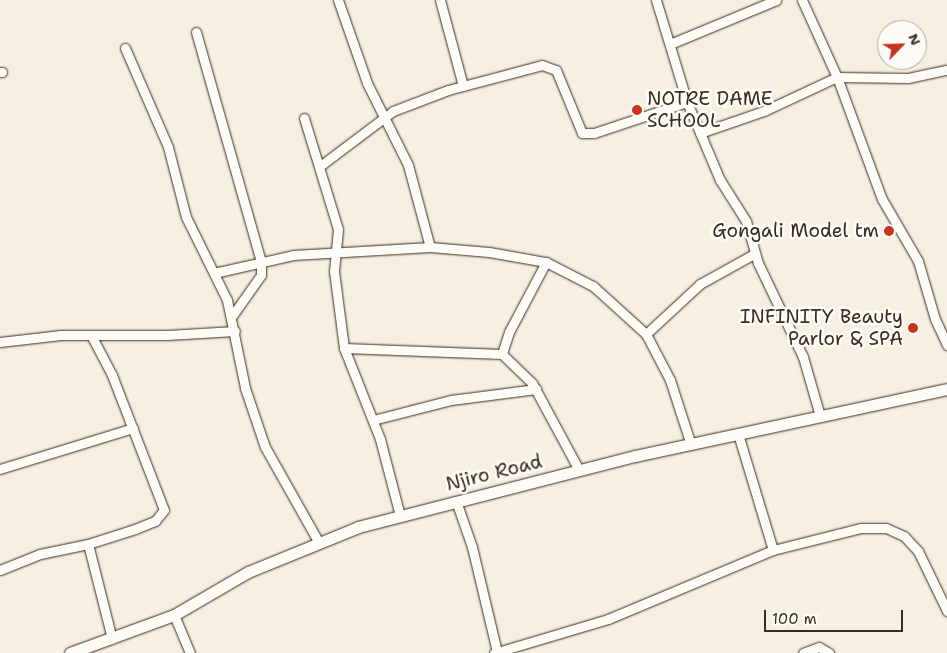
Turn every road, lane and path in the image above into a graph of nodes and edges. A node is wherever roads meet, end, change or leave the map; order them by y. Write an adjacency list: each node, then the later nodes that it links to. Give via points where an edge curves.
1 (338, 0): 13 (street, via 367,83)
2 (440, 0): 11 (street)
3 (656, 0): 7 (street)
4 (776, 0): 7 (street)
5 (802, 0): 10 (street)
6 (196, 32): 20 (street)
7 (670, 44): 12 (street)
8 (124, 48): 22 (street, via 168,147 186,216)
9 (947, 70): 10 (street, via 908,78)
10 (837, 77): 15 (street, via 764,111); 28 (street, via 882,199 918,261 935,319)
11 (463, 86): 12 (street, via 550,66 561,81 576,125 582,133 588,134); 13 (street, via 404,106)
12 (687, 102): 15 (street)
13 (385, 117): 16 (street); 17 (street, via 408,165)
14 (304, 118): 16 (street)
15 (700, 133): 19 (street, via 720,180 746,222)
16 (320, 166): 18 (street, via 338,228)
17 (430, 247): 18 (street); 21 (street, via 490,252)
18 (338, 253): 20 (street); 29 (street, via 334,271)
19 (754, 254): 25 (street, via 700,284); 33 (street, via 803,357)
20 (261, 261): 22 (street); 23 (street, via 261,274)
21 (546, 262): 25 (street, via 593,286); 30 (street, via 509,332)
22 (214, 272): 23 (street)
23 (232, 316): 24 (street)
24 (235, 331): 26 (street); 42 (street, via 244,388 266,447)
25 (646, 334): 37 (street, via 670,380)
26 (91, 335): 27 (street); 35 (street)
27 (0, 342)
28 (947, 345)
29 (344, 348): 30 (street); 34 (street)
30 (502, 354): 31 (street)
31 (536, 389): 34 (street, via 458,398); 39 (street)
32 (947, 389): 33 (street, Njiro Road)
33 (820, 416): 36 (street, Njiro Road)
34 (373, 420): 41 (street)
35 (133, 428): 38 (street); 43 (street, via 164,510 155,521)
36 (738, 434): 37 (street, Njiro Road); 44 (street)
37 (691, 445): 39 (street, Njiro Road)
38 (0, 469)
39 (579, 470): 40 (street, Njiro Road)
40 (456, 501): 41 (street, Njiro Road); 49 (street, via 472,547)
41 (400, 516): 42 (street, Njiro Road)
42 (318, 541): 47 (street, Njiro Road, via 248,572)
43 (88, 544): 45 (street, via 40,554); 48 (street)
44 (773, 550): 46 (street, via 861,528 886,528 904,536 918,551); 49 (street, via 608,619)
45 (0, 570)
46 (947, 611)
47 (174, 615): 48 (street, Njiro Road); 51 (street)
48 (112, 638): 50 (street, Njiro Road)
49 (496, 652): 52 (street)
50 (70, 653)
51 (190, 653)
52 (509, 653)
53 (803, 653): 54 (street, via 819,648)
54 (829, 653)

